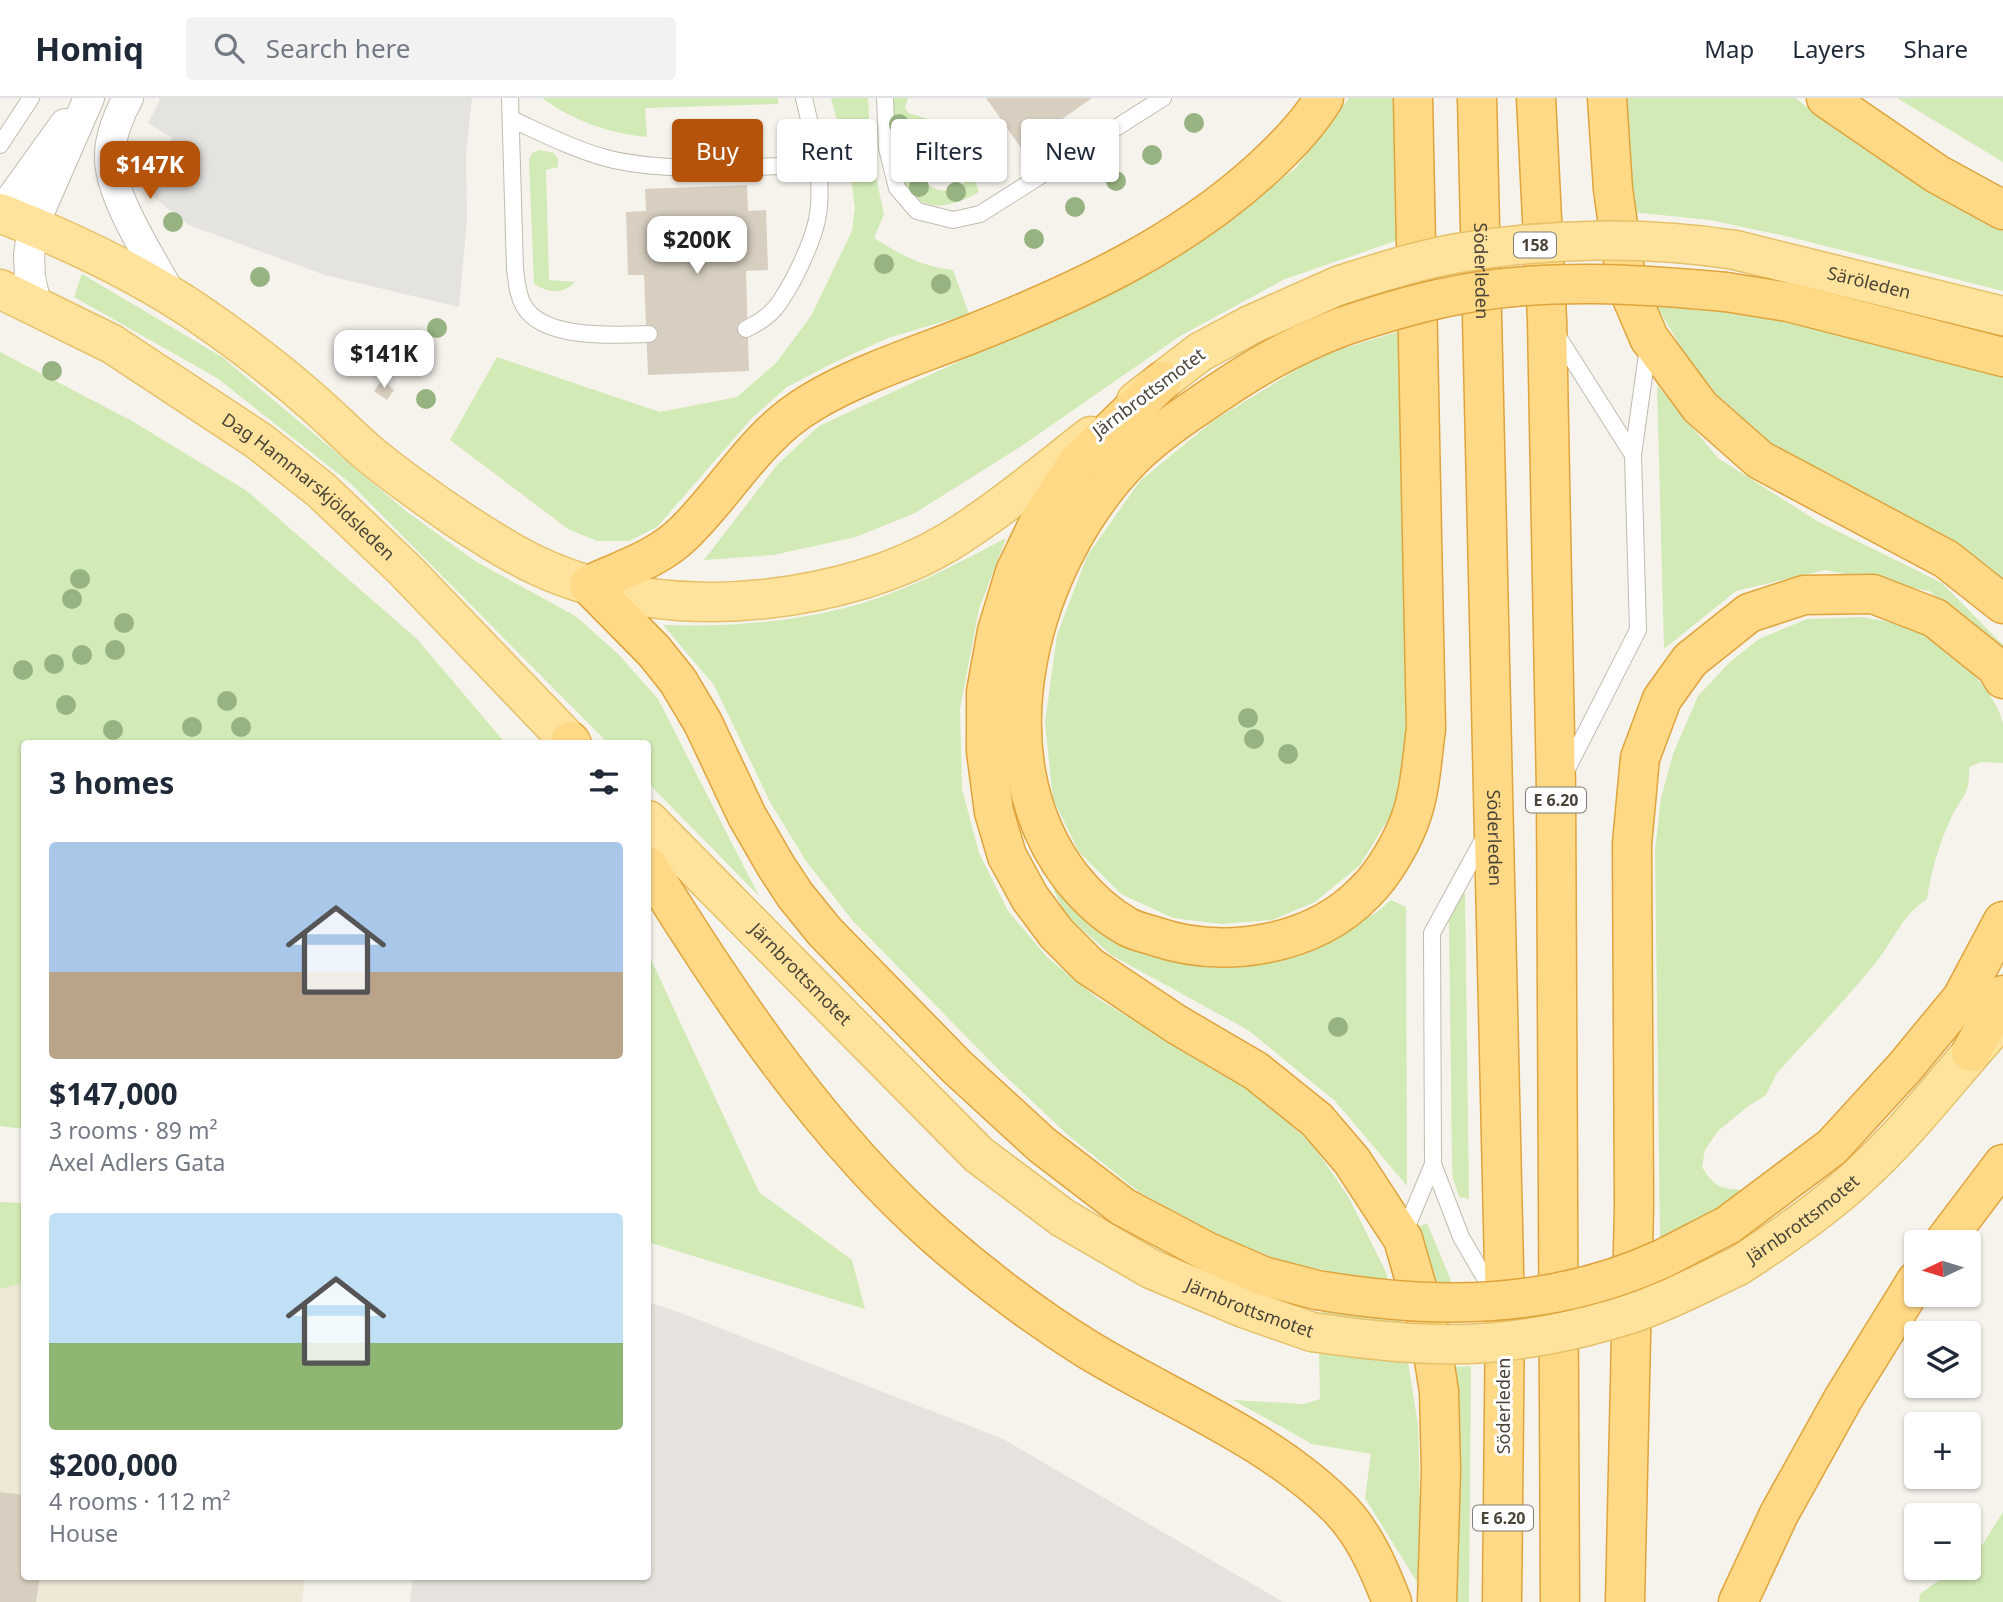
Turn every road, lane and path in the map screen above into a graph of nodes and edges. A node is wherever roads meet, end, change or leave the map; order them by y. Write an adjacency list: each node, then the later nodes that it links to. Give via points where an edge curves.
1 (31, 98): 16 (lane)
2 (86, 98): 20 (street)
3 (128, 98): 23 (street, via 114,133 111,172)
4 (510, 98): 14 (lane)
5 (804, 98): 15 (lane)
6 (885, 98): 7 (lane, via 887,148 897,188 917,211 953,220 980,214)
7 (1163, 98)
8 (1324, 98): 33 (highway, via 1282,151 1199,221 1077,290 891,365 809,404 755,448 685,533 664,550)
9 (1413, 98): 30 (highway, bridge, via 1426,729 1412,815 1390,860 1365,892 1334,917 1300,934 1213,949 1170,942 1128,928 1102,910 1072,878 1038,816 1026,779 1021,729 1032,641 1052,580 1101,495 1133,457 1169,426 1246,373 1344,326 1427,302 1466,293 1542,286 1647,284 1726,292 1788,302)
10 (1477, 98): 38 (highway, Söderleden / E 6.20)
11 (1536, 98): 26 (highway, E 6.20)
12 (1607, 98): 29 (highway, via 1623,260)
13 (1826, 98): 19 (highway, via 1937,174)
14 (511, 118): 17 (lane, via 608,159 676,167); 28 (lane, via 515,269 525,309 551,327 599,335)
15 (808, 119)
16 (0, 145)
17 (777, 166)
18 (818, 182): 27 (lane, via 817,219 808,249 779,305)
19 (2003, 210)
20 (11, 217): 23 (main road, via 78,246); 24 (street, via 29,255)
21 (1735, 250): 25 (main road, Säröleden / 158); 31 (main road, Järnbrottsmotet / 158, bridge, via 1698,244 1600,241 1459,253 1400,266 1340,285 1245,327)
22 (0, 289): 24 (main road, Dag Hammarskjöldsleden)
23 (173, 299): 33 (main road, via 249,351 430,500 538,566)
24 (36, 305): 36 (main road, Dag Hammarskjöldsleden, via 112,344 175,384 321,490)
25 (2003, 316)
26 (1547, 320): 32 (lane); 37 (highway, E 6.20)
27 (746, 329)
28 (649, 334)
29 (1649, 338): 32 (lane); 34 (highway, via 1700,407 1760,460 1946,559)
30 (2003, 357)
31 (1161, 381): 33 (main road, Järnbrottsmotet, via 988,516 900,565 839,586 742,601 657,599); 48 (highway, via 1077,463 1040,520 1014,572 986,692 993,812 1007,856 1056,933 1089,965 1256,1071 1317,1120 1352,1161)
32 (1633, 455): 37 (lane, via 1638,630)
33 (589, 585): 41 (highway, bridge, via 678,681 747,816 795,895 957,1068 1042,1145 1123,1207 1263,1276 1317,1290 1434,1304 1545,1296 1660,1260 1728,1225 1832,1147 1905,1067 1962,998)
34 (2003, 604)
35 (2003, 679): 55 (highway, via 1996,667 1935,618 1873,594 1804,595 1749,613 1690,660 1662,699 1640,758 1632,844 1634,1206)
36 (568, 740)
37 (1556, 791): 51 (highway, E 6.20)
38 (1493, 822): 45 (lane, via 1432,933); 50 (highway, Söderleden / E 6.20)
39 (651, 823): 44 (main road, Järnbrottsmotet, bridge, via 979,1155 1063,1218 1151,1269 1312,1332 1437,1345 1501,1341 1611,1320 1674,1297 1786,1236 1858,1177)
40 (651, 871): 53 (highway, via 789,1075 857,1157 935,1236 1010,1297 1087,1349 1299,1474 1338,1506 1379,1568)
41 (2003, 921)
42 (2003, 995): 44 (highway)
43 (2003, 1018): 44 (main road)
44 (1971, 1052)
45 (1433, 1164): 48 (lane); 50 (lane, via 1461,1237)
46 (2003, 1164): 47 (highway)
47 (1953, 1230)
48 (1402, 1239): 54 (highway, via 1429,1329 1439,1391)
49 (1904, 1300): 56 (highway, via 1779,1514)
50 (1505, 1312): 52 (highway, Söderleden / E 6.20)
51 (1560, 1590)
52 (1502, 1591)
53 (1392, 1602)
54 (1437, 1602)
55 (1625, 1602)
56 (1738, 1602)

